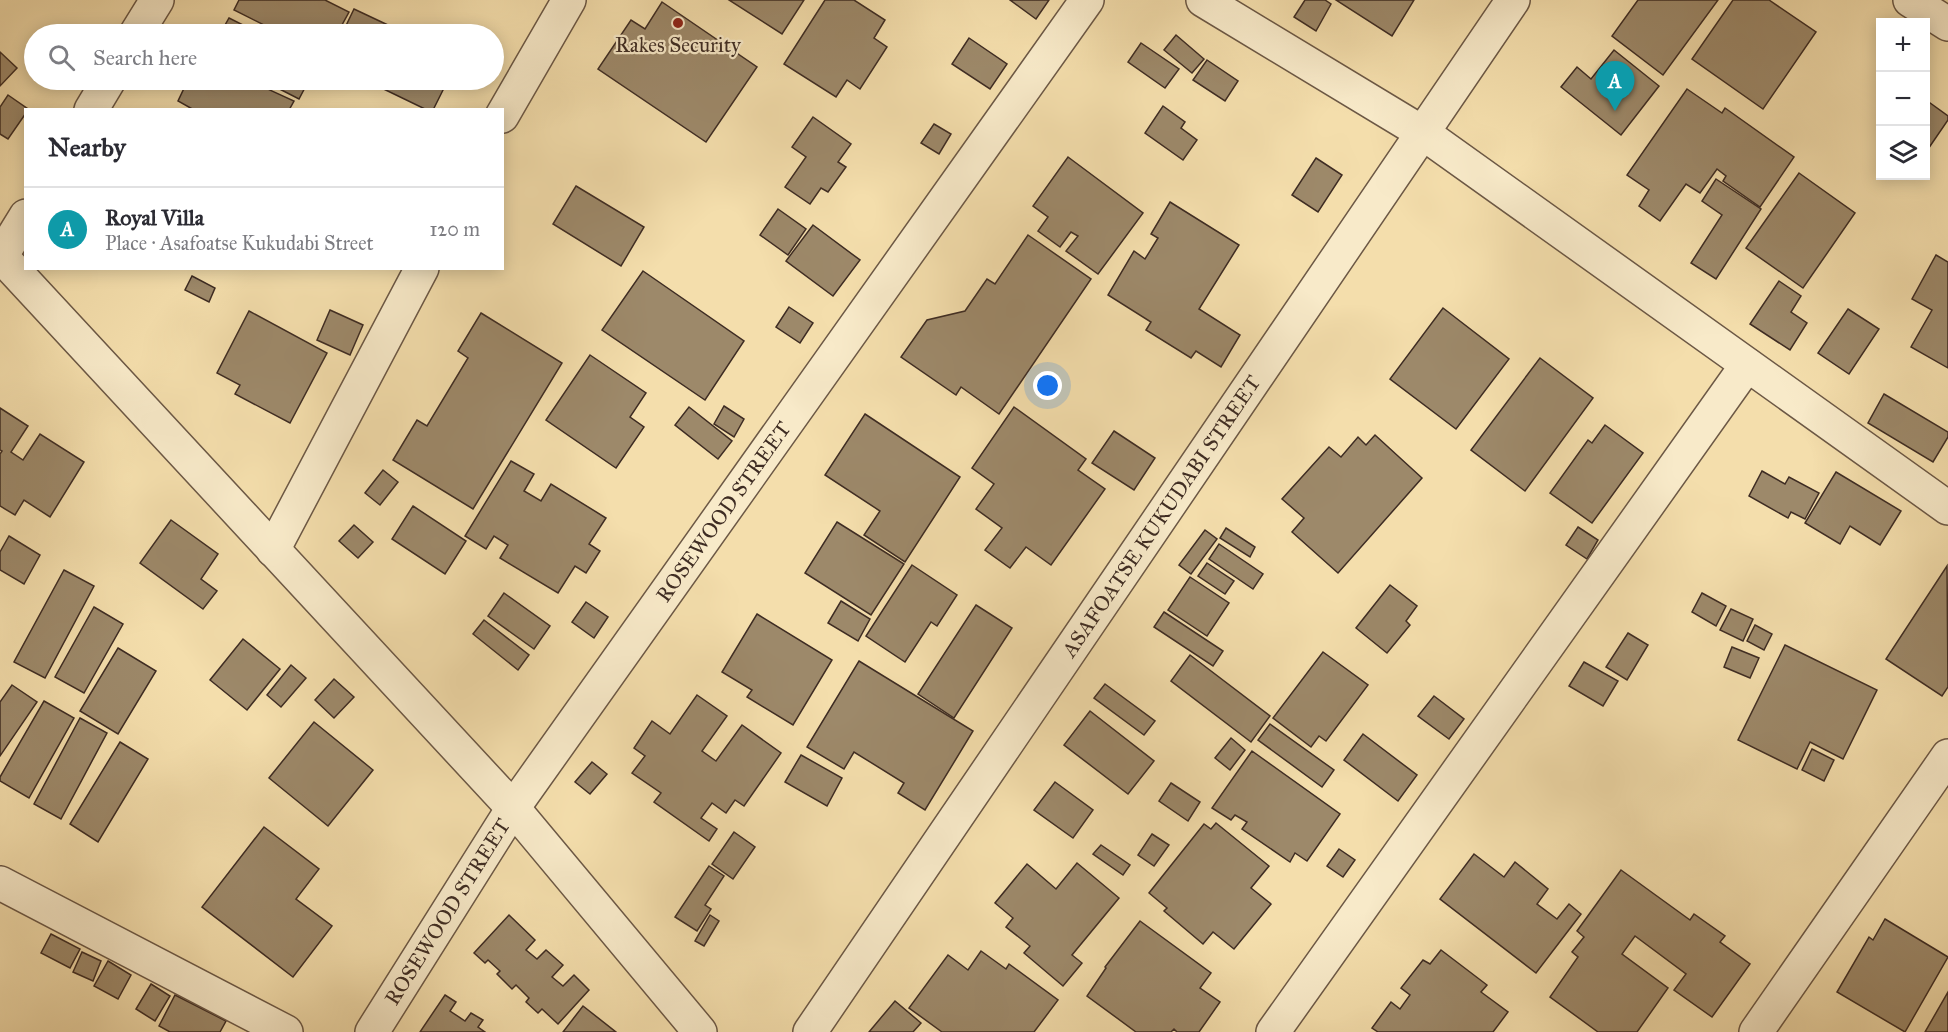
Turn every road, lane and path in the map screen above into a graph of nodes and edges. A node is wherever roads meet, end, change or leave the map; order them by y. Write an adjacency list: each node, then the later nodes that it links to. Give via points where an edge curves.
1 (158, 0): 7 (street)
2 (570, 0): 11 (street)
3 (1088, 0): 20 (street, ROSEWOOD STREET)
4 (1203, 0): 12 (street)
5 (1513, 0): 12 (street, ASAFOATSE KUKUDABI STREET)
6 (1910, 0): 8 (street)
7 (142, 24)
8 (1948, 24)
9 (103, 90): 10 (street)
10 (92, 108)
11 (504, 113)
12 (1423, 133): 16 (street); 25 (street, ASAFOATSE KUKUDABI STREET)
13 (24, 219): 14 (street)
14 (0, 256): 18 (street)
15 (421, 270): 18 (street)
16 (1747, 365): 17 (street); 26 (street)
17 (1948, 508)
18 (273, 550): 20 (street)
19 (1948, 756): 27 (street)
20 (513, 808): 23 (street, ROSEWOOD STREET); 24 (street)
21 (0, 884): 22 (street)
22 (286, 1032)
23 (372, 1032)
24 (700, 1032)
25 (810, 1032)
26 (1273, 1032)
27 (1756, 1032)

